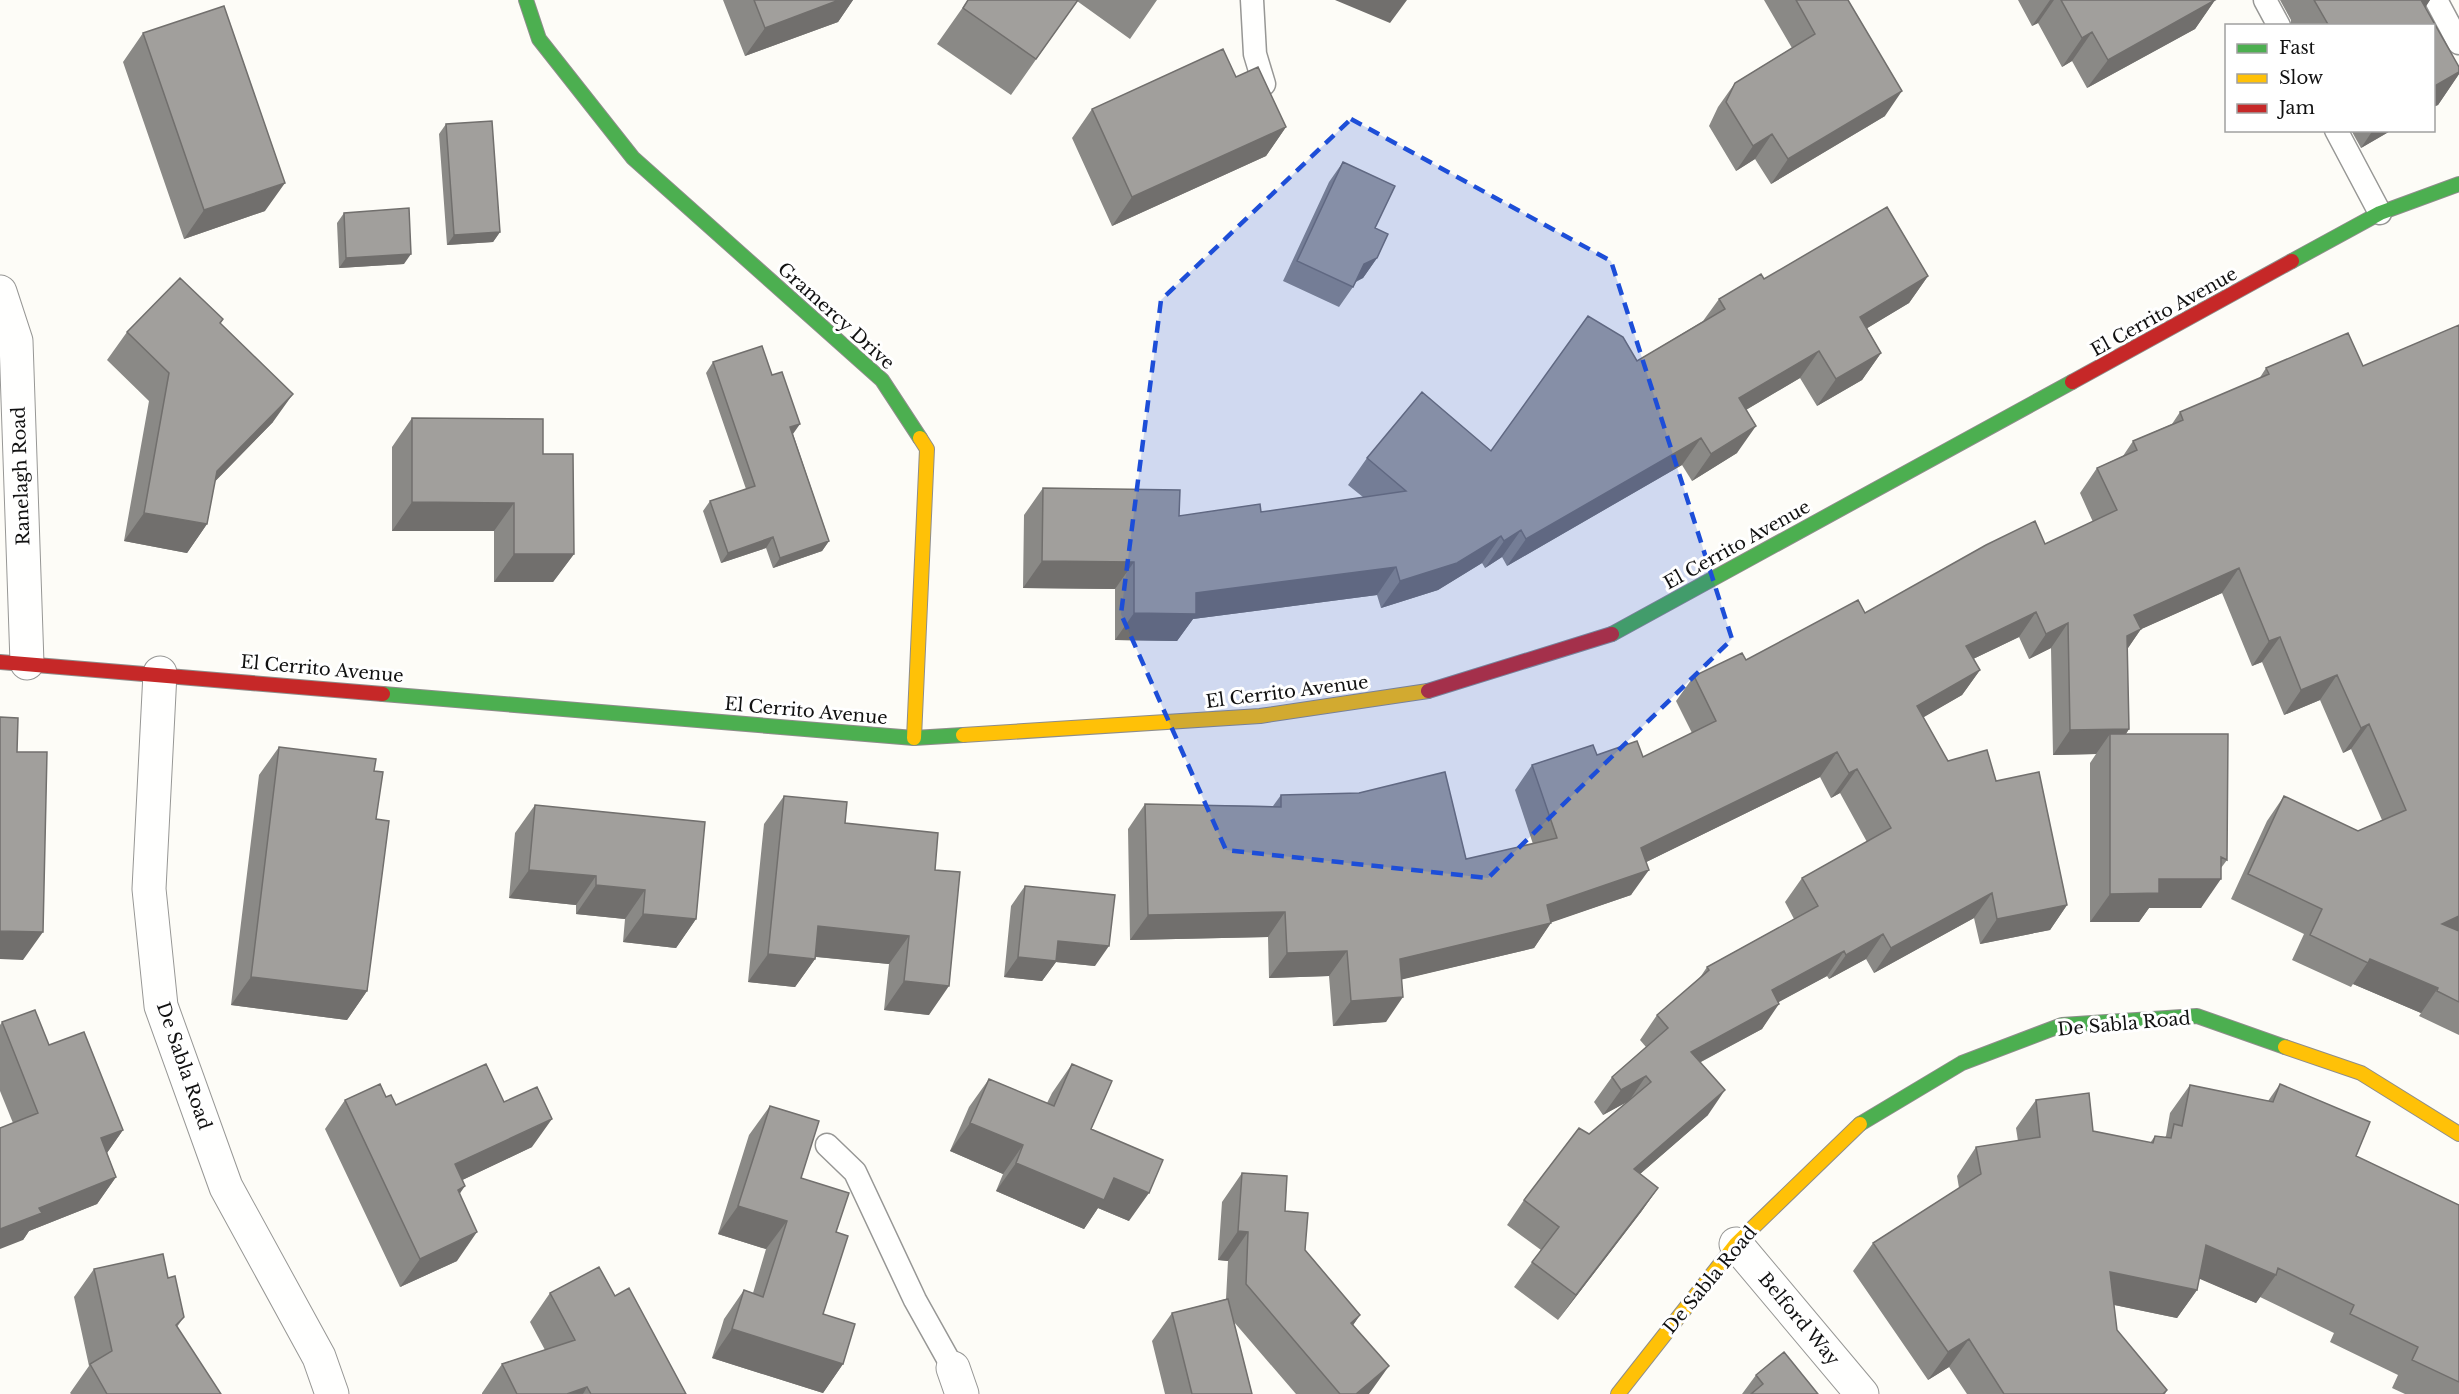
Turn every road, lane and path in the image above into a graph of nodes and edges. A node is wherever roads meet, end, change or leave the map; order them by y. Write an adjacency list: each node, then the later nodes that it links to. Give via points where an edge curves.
1 (526, 0): 14 (street, Gramercy Drive, via 538,39 633,158 882,380 927,449)
2 (1252, 0): 7 (lane, via 1255,54)
3 (2265, 0): 5 (lane)
4 (2436, 0): 6 (lane)
5 (2278, 24)
6 (2459, 43)
7 (1264, 84)
8 (2337, 132): 10 (lane)
9 (2459, 184): 10 (street, El Cerrito Avenue)
10 (2380, 213): 14 (street, El Cerrito Avenue, via 1608,636 1419,694 1260,716)
11 (0, 292): 12 (street, Ranelagh Road, via 16,341)
12 (14, 663): 13 (street, El Cerrito Avenue)
13 (160, 673): 14 (street, El Cerrito Avenue); 19 (street, De Sabla Road, via 149,889 161,1006 226,1187 319,1357)
14 (914, 738)
15 (2459, 1134): 17 (street, De Sabla Road, via 2361,1073 2197,1016 2062,1025 1962,1063 1865,1120)
16 (827, 1145): 18 (lane, via 855,1172)
17 (1736, 1244): 20 (street, De Sabla Road); 21 (street, Belford Way)
18 (958, 1381)
19 (332, 1394)
20 (1618, 1394)
21 (1862, 1394)

